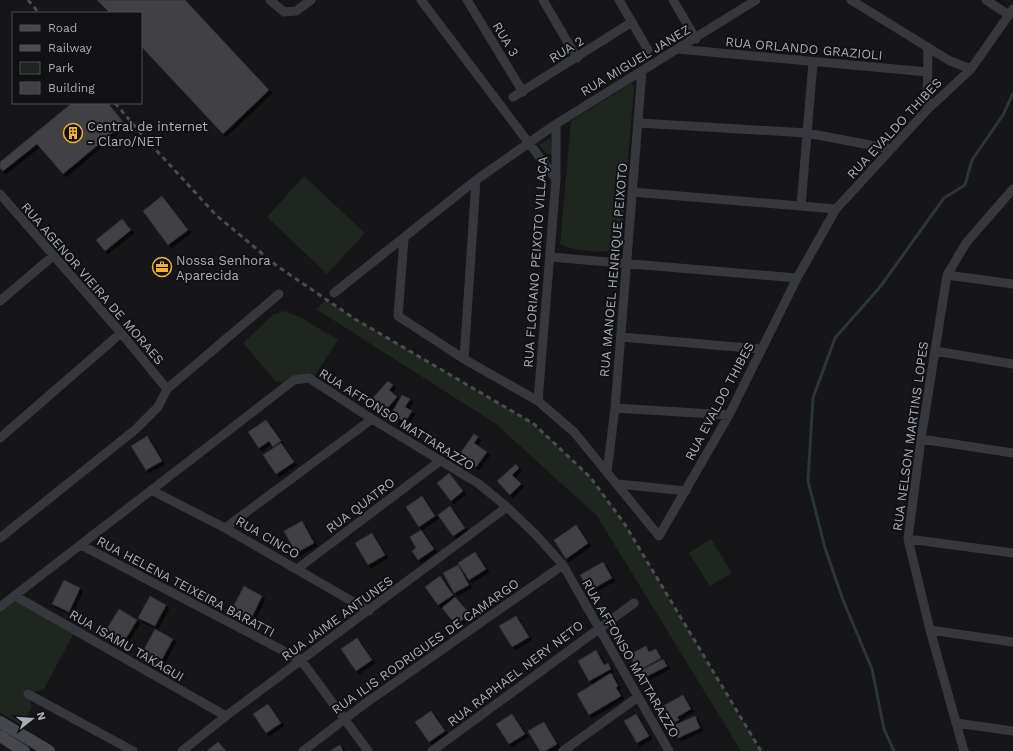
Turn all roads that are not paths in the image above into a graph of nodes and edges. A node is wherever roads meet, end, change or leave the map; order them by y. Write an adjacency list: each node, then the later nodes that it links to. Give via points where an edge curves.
1 (270, 0): 2 (street, via 284,12 296,11)
2 (311, 0)
3 (421, 0): 28 (street)
4 (467, 0): 22 (street, RUA 3)
5 (542, 0): 17 (street)
6 (619, 0): 12 (street)
7 (673, 0): 13 (street)
8 (756, 0): 13 (street, RUA MIGUEL JANEZ)
9 (851, 0): 14 (street)
10 (986, 0): 11 (street)
11 (1011, 12): 19 (street, RUA EVALDO THIBES)
12 (632, 22): 16 (street); 17 (street, RUA 2)
13 (696, 39): 15 (street, RUA MIGUEL JANEZ)
14 (928, 47): 19 (street, via 950,61); 21 (street)
15 (677, 49): 18 (street, RUA ORLANDO GRAZIOLI); 20 (street, RUA MIGUEL JANEZ)
16 (648, 50)
17 (577, 58): 22 (street, RUA 2)
18 (813, 62): 21 (street, RUA ORLANDO GRAZIOLI); 27 (street)
19 (971, 69): 24 (street, RUA EVALDO THIBES)
20 (642, 70): 25 (street, RUA MANOEL HENRIQUE PEIXOTO); 26 (street, RUA MIGUEL JANEZ)
21 (928, 72): 24 (street)
22 (523, 92): 23 (street, RUA 2)
23 (513, 97)
24 (927, 110): 29 (street, RUA EVALDO THIBES)
25 (639, 123): 27 (street); 33 (street, RUA MANOEL HENRIQUE PEIXOTO)
26 (556, 124): 28 (street, RUA MIGUEL JANEZ); 30 (street, RUA FLORIANO PEIXOTO VILLAÇA)
27 (807, 134): 29 (street); 35 (street)
28 (529, 143): 30 (street); 31 (street, RUA MIGUEL JANEZ)
29 (890, 149): 36 (street, RUA EVALDO THIBES)
30 (556, 179): 39 (street, RUA FLORIANO PEIXOTO VILLAÇA)
31 (476, 180): 37 (street, RUA MIGUEL JANEZ); 51 (street)
32 (1012, 190): 41 (street, RUA NELSON MARTINS LOPES, via 966,243)
33 (632, 192): 35 (street); 40 (street, RUA MANOEL HENRIQUE PEIXOTO)
34 (0, 194): 38 (street, RUA AGENOR VIEIRA DE MORAES)
35 (801, 206): 36 (street)
36 (836, 209): 42 (street, RUA EVALDO THIBES)
37 (404, 239): 44 (street, RUA MIGUEL JANEZ); 51 (street, RUA EVALDO THIBES, via 398,316)
38 (53, 256): 46 (street); 47 (street, RUA AGENOR VIEIRA DE MORAES)
39 (550, 257): 40 (street); 54 (street, RUA FLORIANO PEIXOTO VILLAÇA)
40 (626, 263): 42 (street); 48 (street, RUA MANOEL HENRIQUE PEIXOTO)
41 (947, 275): 43 (street); 50 (street, RUA NELSON MARTINS LOPES)
42 (797, 278): 49 (street, RUA EVALDO THIBES)
43 (1013, 284)
44 (334, 293)
45 (279, 294): 53 (street)
46 (0, 301)
47 (121, 333): 53 (street, RUA AGENOR VIEIRA DE MORAES); 58 (street)
48 (621, 336): 49 (street); 55 (street, RUA MANOEL HENRIQUE PEIXOTO)
49 (760, 350): 56 (street, RUA EVALDO THIBES)
50 (935, 351): 52 (street); 59 (street, RUA NELSON MARTINS LOPES)
51 (464, 359): 54 (street, RUA EVALDO THIBES)
52 (1013, 364)
53 (167, 389): 68 (street, via 158,407 136,429)
54 (538, 401): 62 (street, RUA EVALDO THIBES, via 574,432)
55 (615, 408): 56 (street); 62 (street, RUA MANOEL HENRIQUE PEIXOTO)
56 (729, 415): 65 (street, RUA EVALDO THIBES)
57 (372, 419): 61 (street, RUA AFFONSO MATTARAZZO); 64 (street, RUA AFFONSO MATTARAZZO, via 309,378 294,380); 67 (street)
58 (0, 438)
59 (921, 440): 60 (street); 69 (street, RUA NELSON MARTINS LOPES)
60 (1013, 453)
61 (440, 462): 66 (street, RUA AFFONSO MATTARAZZO, via 479,484); 73 (street, RUA QUATRO)
62 (607, 472): 63 (street, RUA EVALDO THIBES)
63 (618, 484): 65 (street); 65 (street, RUA EVALDO THIBES, via 659,536)
64 (152, 490): 67 (street, RUA CINCO); 70 (street, RUA AFFONSO MATTARAZZO)
65 (686, 490)
66 (507, 507): 72 (street, RUA AFFONSO MATTARAZZO, via 538,536); 77 (street, RUA JAIME ANTUNES)
67 (225, 528): 73 (street, RUA CINCO)
68 (0, 538)
69 (908, 539): 71 (street); 79 (street, RUA NELSON MARTINS LOPES)
70 (81, 545): 74 (street, RUA AFFONSO MATTARAZZO); 81 (street, RUA HELENA TEIXEIRA BARATTI)
71 (1013, 553)
72 (562, 565): 78 (street, RUA AFFONSO MATTARAZZO); 85 (street, RUA ILIS RODRIGUES DE CAMARGO)
73 (297, 569): 77 (street, RUA CINCO)
74 (15, 596): 76 (street, RUA AFFONSO MATTARAZZO); 84 (street, RUA ISAMU TAKAGUI)
75 (634, 603): 78 (street, RUA RAPHAEL NERY NETO)
76 (0, 608)
77 (370, 611): 81 (street, RUA JAIME ANTUNES)
78 (600, 627): 83 (street, RUA AFFONSO MATTARAZZO); 96 (street, RUA RAPHAEL NERY NETO)
79 (930, 630): 80 (street); 86 (street, RUA NELSON MARTINS LOPES)
80 (1013, 642)
81 (300, 660): 84 (street, RUA JAIME ANTUNES); 85 (street)
82 (28, 694): 92 (street)
83 (638, 697): 97 (street); 98 (street, RUA AFFONSO MATTARAZZO)
84 (226, 716): 93 (street, RUA JAIME ANTUNES)
85 (344, 719): 94 (street, RUA ILIS RODRIGUES DE CAMARGO); 95 (street)
86 (956, 723): 88 (street); 99 (street, RUA NELSON MARTINS LOPES)
87 (6, 725): 89 (street); 91 (main road)
88 (1013, 731)
89 (1, 739): 90 (main road)
90 (24, 751)
91 (50, 751)
92 (133, 751)
93 (182, 751)
94 (303, 751)
95 (368, 751)
96 (432, 751)
97 (563, 751)
98 (670, 751)
99 (964, 751)

